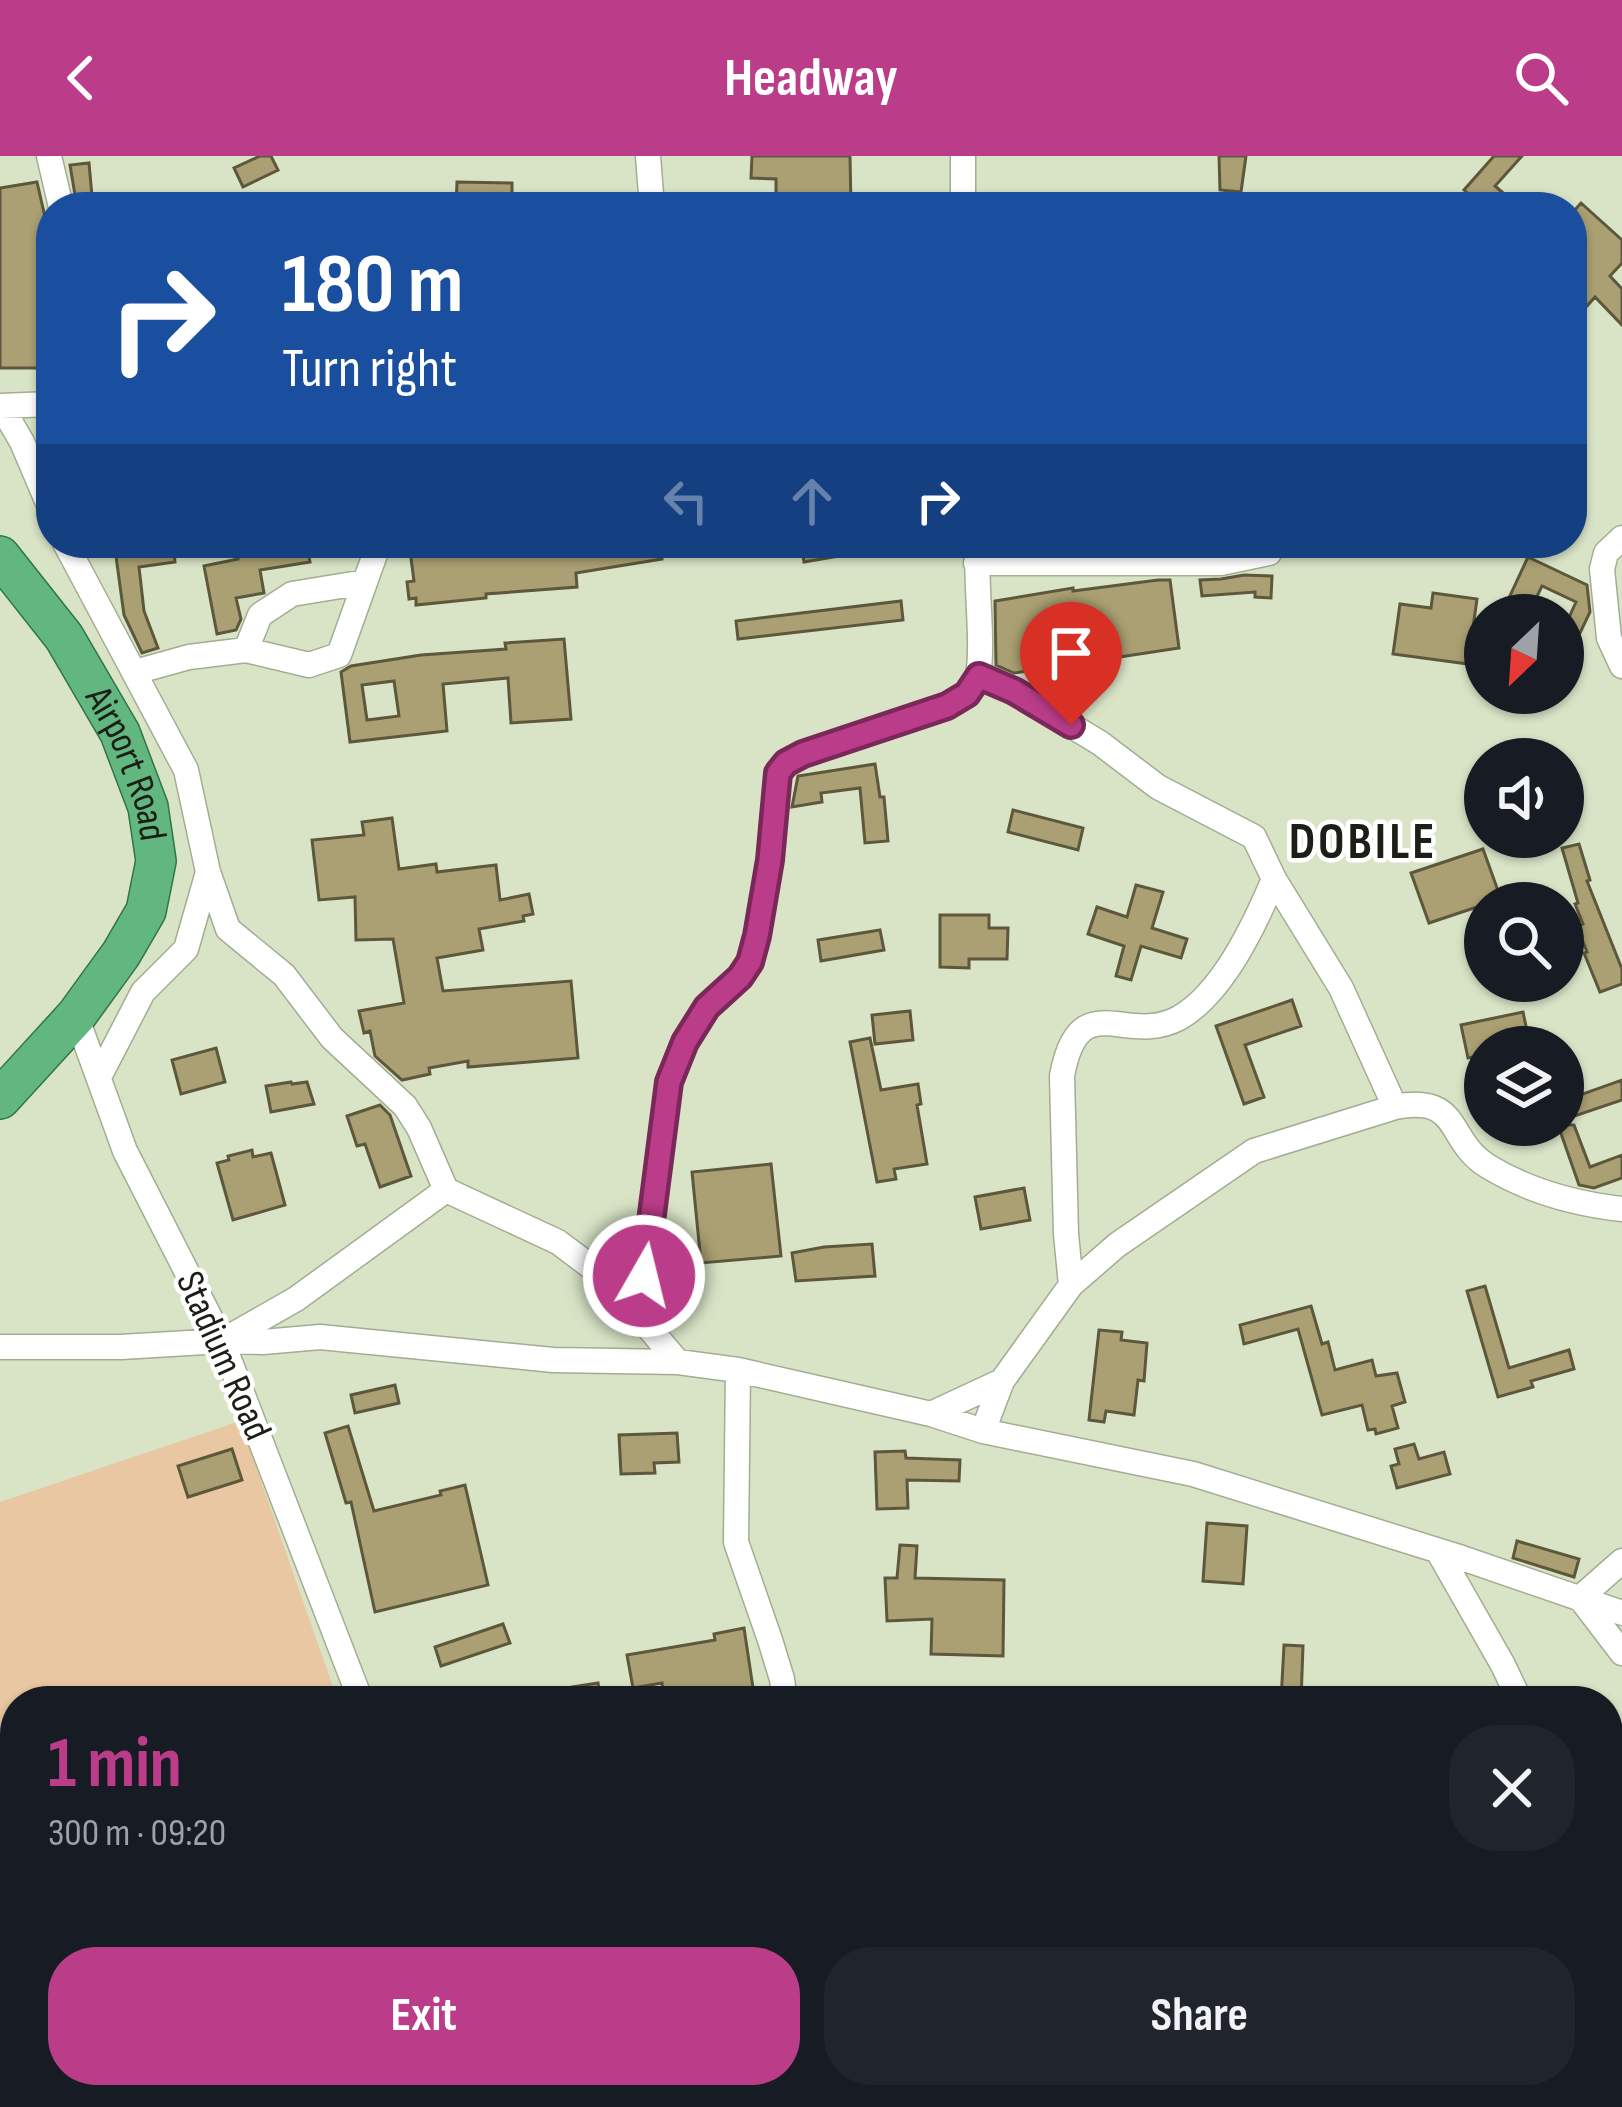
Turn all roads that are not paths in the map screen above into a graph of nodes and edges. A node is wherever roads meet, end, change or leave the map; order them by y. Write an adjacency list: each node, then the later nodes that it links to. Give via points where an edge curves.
1 (49, 156): 4 (street)
2 (648, 156): 5 (street)
3 (963, 156): 6 (street)
4 (57, 192)
5 (651, 192)
6 (963, 192)
7 (36, 405): 8 (street)
8 (0, 406): 9 (street)
9 (36, 475)
10 (1622, 538): 19 (street, via 1603,569 1609,638)
11 (0, 556): 24 (highway, Airport Road, via 64,637 120,733 148,807 156,860 146,910)
12 (73, 558): 20 (street)
13 (374, 558): 17 (street)
14 (977, 558): 21 (street)
15 (1099, 558): 16 (street)
16 (1245, 558)
17 (365, 583): 18 (street, via 292,594 260,615); 18 (street, via 340,655 309,665)
18 (246, 650): 20 (street)
19 (1622, 666)
20 (135, 672): 22 (street, via 186,770)
21 (979, 676): 23 (street, via 1254,837); 31 (street, via 947,706 803,754 778,773 750,962 707,1007 669,1082)
22 (208, 872): 25 (street, via 186,949 143,992); 28 (street, via 228,929 284,975 332,1038 405,1106)
23 (1274, 879): 27 (street, via 1341,988); 30 (street, via 1240,946 1196,1006 1147,1027 1087,1026 1066,1052)
24 (76, 1016): 25 (street, Stadium Road); 26 (highway, Airport Road)
25 (98, 1077): 32 (street, Stadium Road, via 125,1151)
26 (0, 1099)
27 (1395, 1107): 29 (street, via 1434,1107 1469,1150 1504,1175 1565,1200); 30 (street, via 1254,1151)
28 (446, 1190): 31 (street, via 558,1243 606,1278); 32 (street, via 296,1299)
29 (1622, 1209)
30 (1071, 1285): 36 (street)
31 (638, 1315): 34 (street)
32 (222, 1341): 33 (street); 34 (street, via 320,1336 553,1360); 44 (street, Stadium Road)
33 (0, 1347)
34 (678, 1362): 35 (street)
35 (738, 1370): 37 (street); 45 (street, via 736,1542)
36 (1002, 1381): 37 (street); 38 (street)
37 (931, 1414): 38 (street)
38 (983, 1431): 39 (street, via 1193,1474)
39 (1438, 1550): 41 (street); 46 (street)
40 (1622, 1562): 41 (street)
41 (1580, 1598): 42 (street); 43 (street)
42 (1622, 1613)
43 (1622, 1653)
44 (355, 1686)
45 (782, 1686)
46 (1512, 1686)

